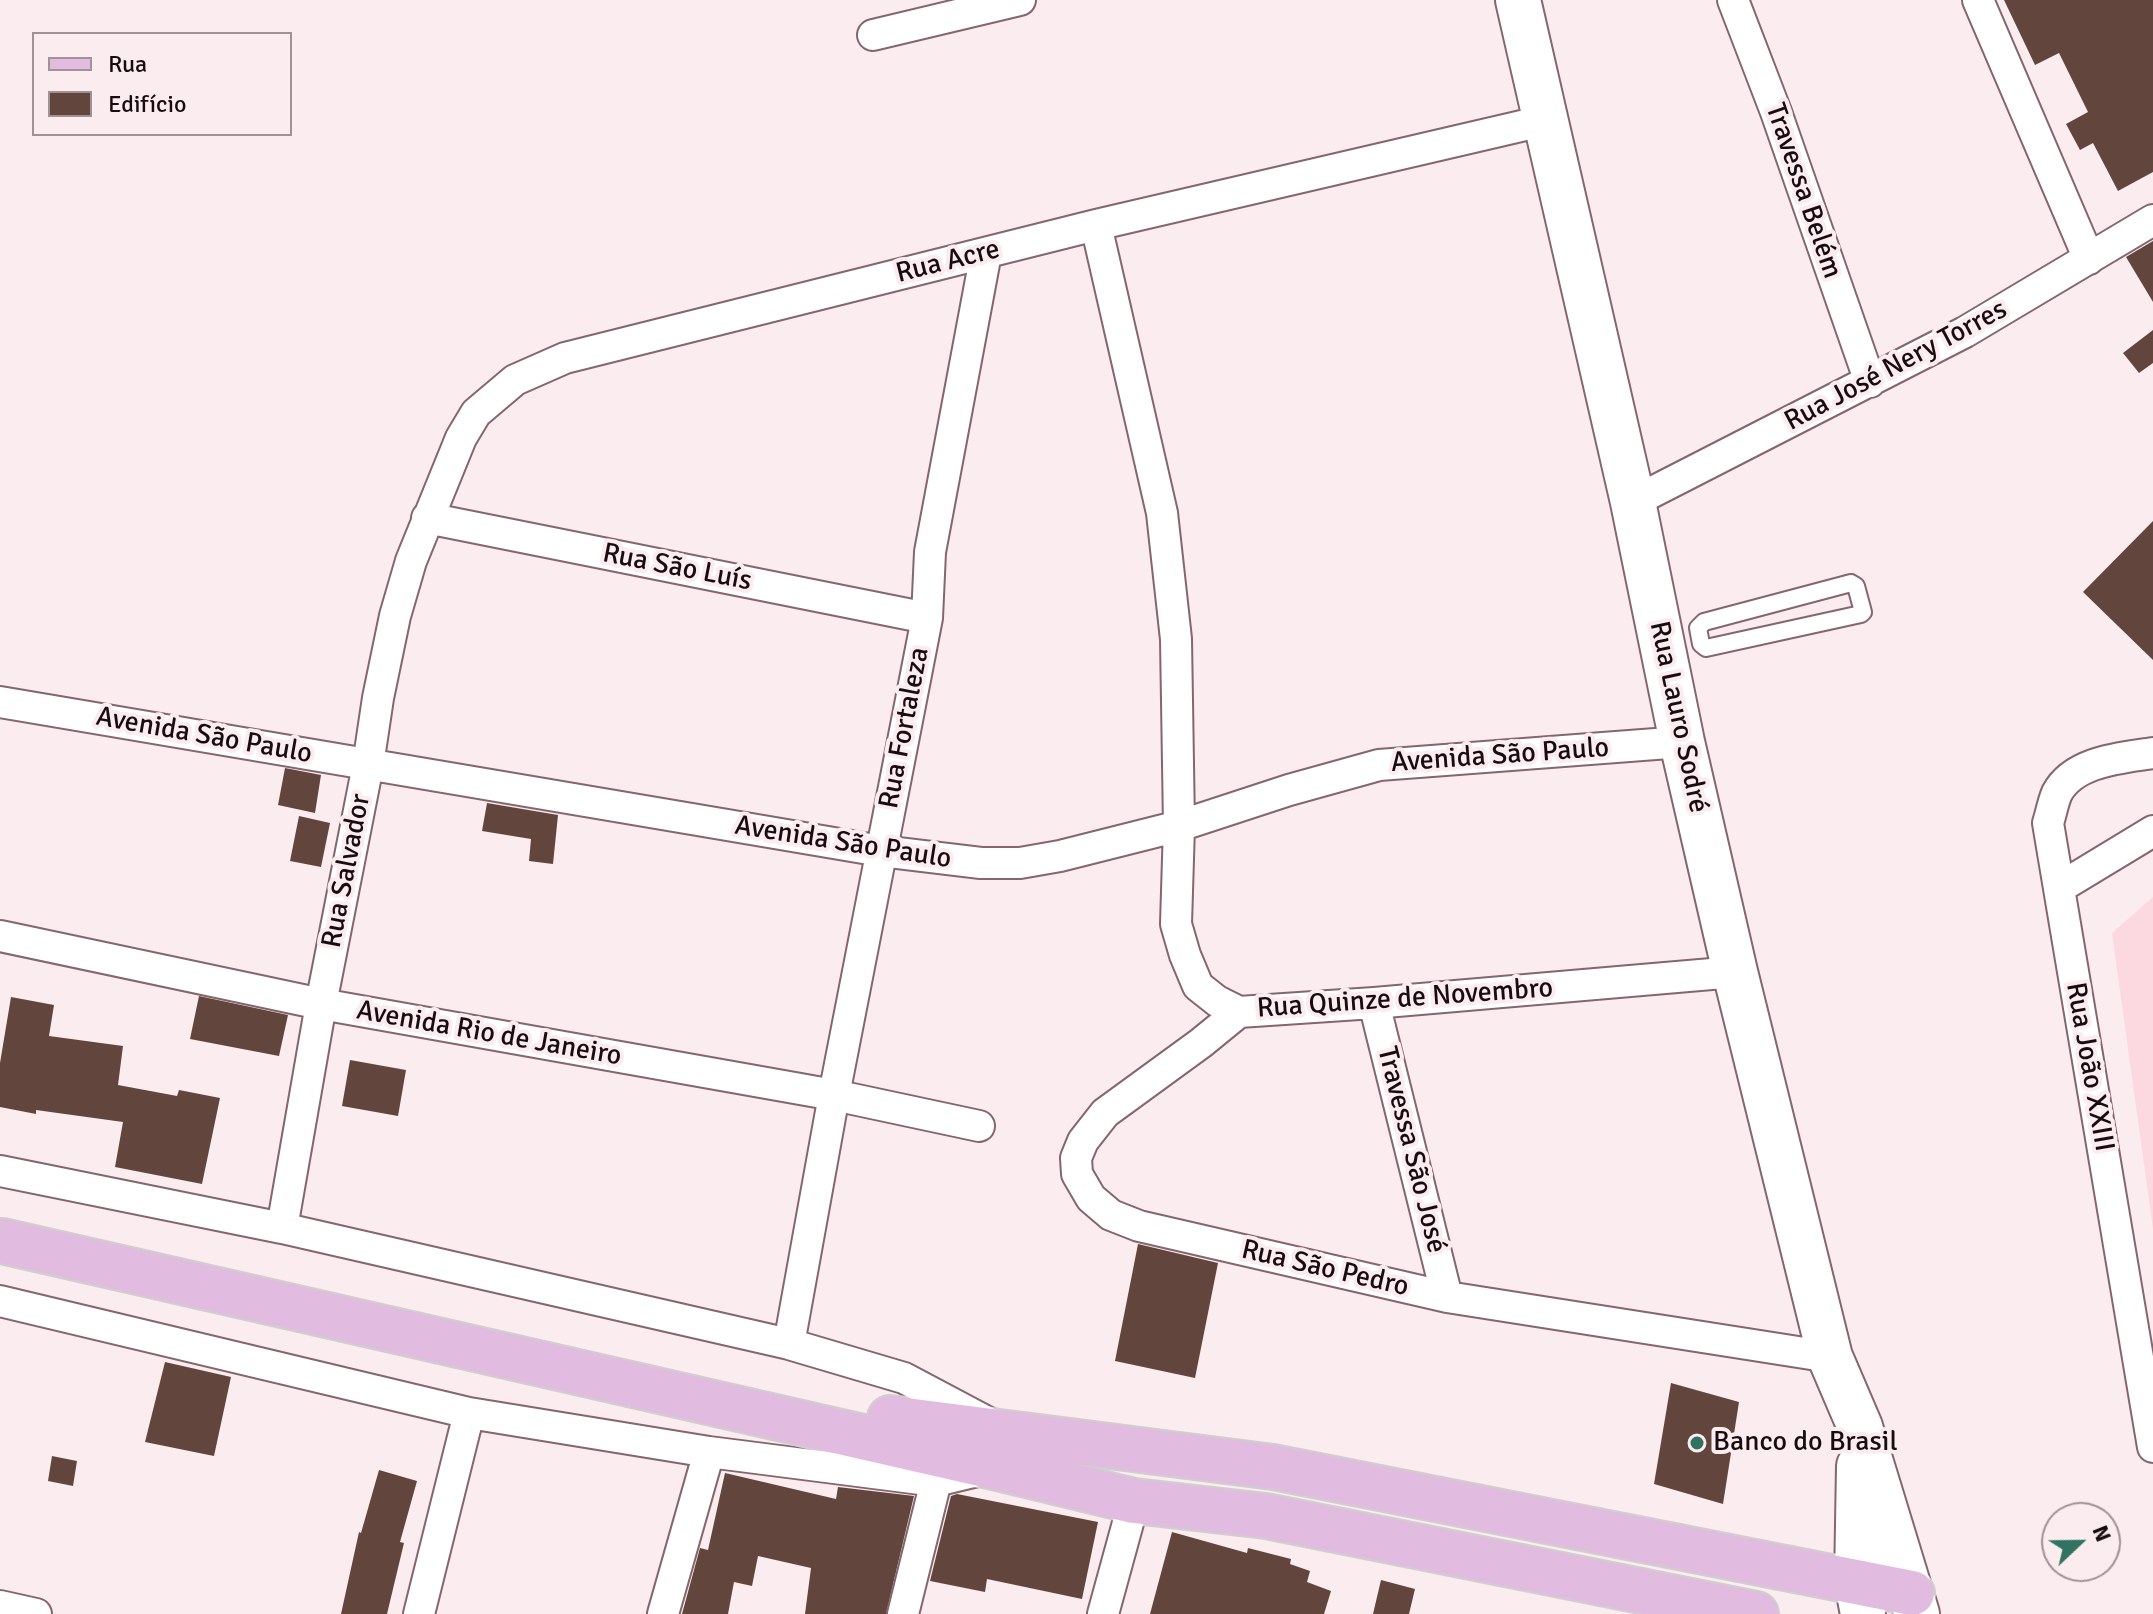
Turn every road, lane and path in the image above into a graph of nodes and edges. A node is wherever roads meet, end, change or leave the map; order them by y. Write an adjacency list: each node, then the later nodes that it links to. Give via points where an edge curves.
1 (1020, 0): 5 (street)
2 (1518, 0): 6 (main road, Rua Lauro Sodré)
3 (1733, 0): 11 (street, Travessa Belém)
4 (1978, 0): 10 (street)
5 (873, 35)
6 (1547, 120): 8 (street, Rua Acre); 12 (main road, Rua Lauro Sodré)
7 (2153, 220): 10 (street, Rua José Nery Torres)
8 (1096, 225): 9 (street, Rua Acre); 20 (street, Rua Quinze de Novembro, via 1162,513 1176,639)
9 (986, 253): 13 (street, Rua Acre, via 540,368 515,380 476,413); 14 (street, Rua Fortaleza, via 930,552)
10 (2089, 259): 11 (street, Rua José Nery Torres)
11 (1870, 382): 12 (street, Rua José Nery Torres)
12 (1633, 502): 15 (main road, Rua Lauro Sodré)
13 (427, 518): 14 (street, Rua São Luís); 19 (street, Rua Salvador, via 395,616)
14 (927, 618): 22 (street, Rua Fortaleza)
15 (1680, 639): 15 (lane, via 1706,648 1863,612 1851,583 1704,622); 17 (main road, Rua Lauro Sodré)
16 (0, 702): 19 (street, Avenida São Paulo)
17 (1682, 742): 20 (street, Avenida São Paulo, via 1379,765); 25 (main road, Rua Lauro Sodré)
18 (2153, 753): 23 (street, Rua João XXIII, via 2092,765 2071,776 2057,793 2048,823)
19 (368, 765): 22 (street, Avenida São Paulo); 27 (street, Rua Salvador)
20 (1179, 826): 22 (street, Avenida São Paulo, via 1020,863); 28 (street, Rua Quinze de Novembro, via 1176,924 1185,955 1198,986)
21 (2153, 831): 23 (street)
22 (881, 851): 29 (street, Rua Fortaleza)
23 (2059, 888): 40 (street, Rua João XXIII)
24 (0, 936): 27 (street, Avenida Rio de Janeiro)
25 (1735, 972): 26 (street, Rua Quinze de Novembro); 37 (main road, Rua Lauro Sodré)
26 (1374, 1003): 28 (street, Rua Quinze de Novembro); 34 (street, Travessa São José)
27 (321, 1004): 29 (street, Avenida Rio de Janeiro); 32 (street, Rua Salvador)
28 (1239, 1012): 34 (street, Rua São Pedro, via 1105,1113 1076,1158 1077,1174 1091,1198 1111,1215 1139,1226)
29 (834, 1095): 30 (street, Avenida Rio de Janeiro); 36 (street, Rua Fortaleza)
30 (979, 1126)
31 (0, 1171): 32 (street)
32 (282, 1228): 36 (street)
33 (2, 1241): 41 (main road, via 653,1389)
34 (1447, 1297): 37 (street, Rua São Pedro)
35 (0, 1301): 38 (street)
36 (789, 1344): 41 (street, via 904,1378)
37 (1830, 1357): 39 (main road, Rua Lauro Sodré)
38 (469, 1413): 42 (street); 51 (street)
39 (1860, 1427): 47 (main road, Rua Lauro Sodré); 48 (main road, Rua Lauro Sodré)
40 (2153, 1447)
41 (999, 1449): 43 (main road); 44 (street); 45 (main road)
42 (709, 1452): 44 (street); 52 (street)
43 (1273, 1467): 46 (main road); 47 (main road)
44 (936, 1481): 53 (street)
45 (1134, 1501): 46 (main road); 54 (street)
46 (1266, 1516): 55 (main road)
47 (1860, 1598): 48 (main road)
48 (1915, 1604)
49 (0, 1606): 50 (street)
50 (36, 1614)
51 (419, 1614)
52 (663, 1614)
53 (903, 1614)
54 (1103, 1614)
55 (1756, 1614)

